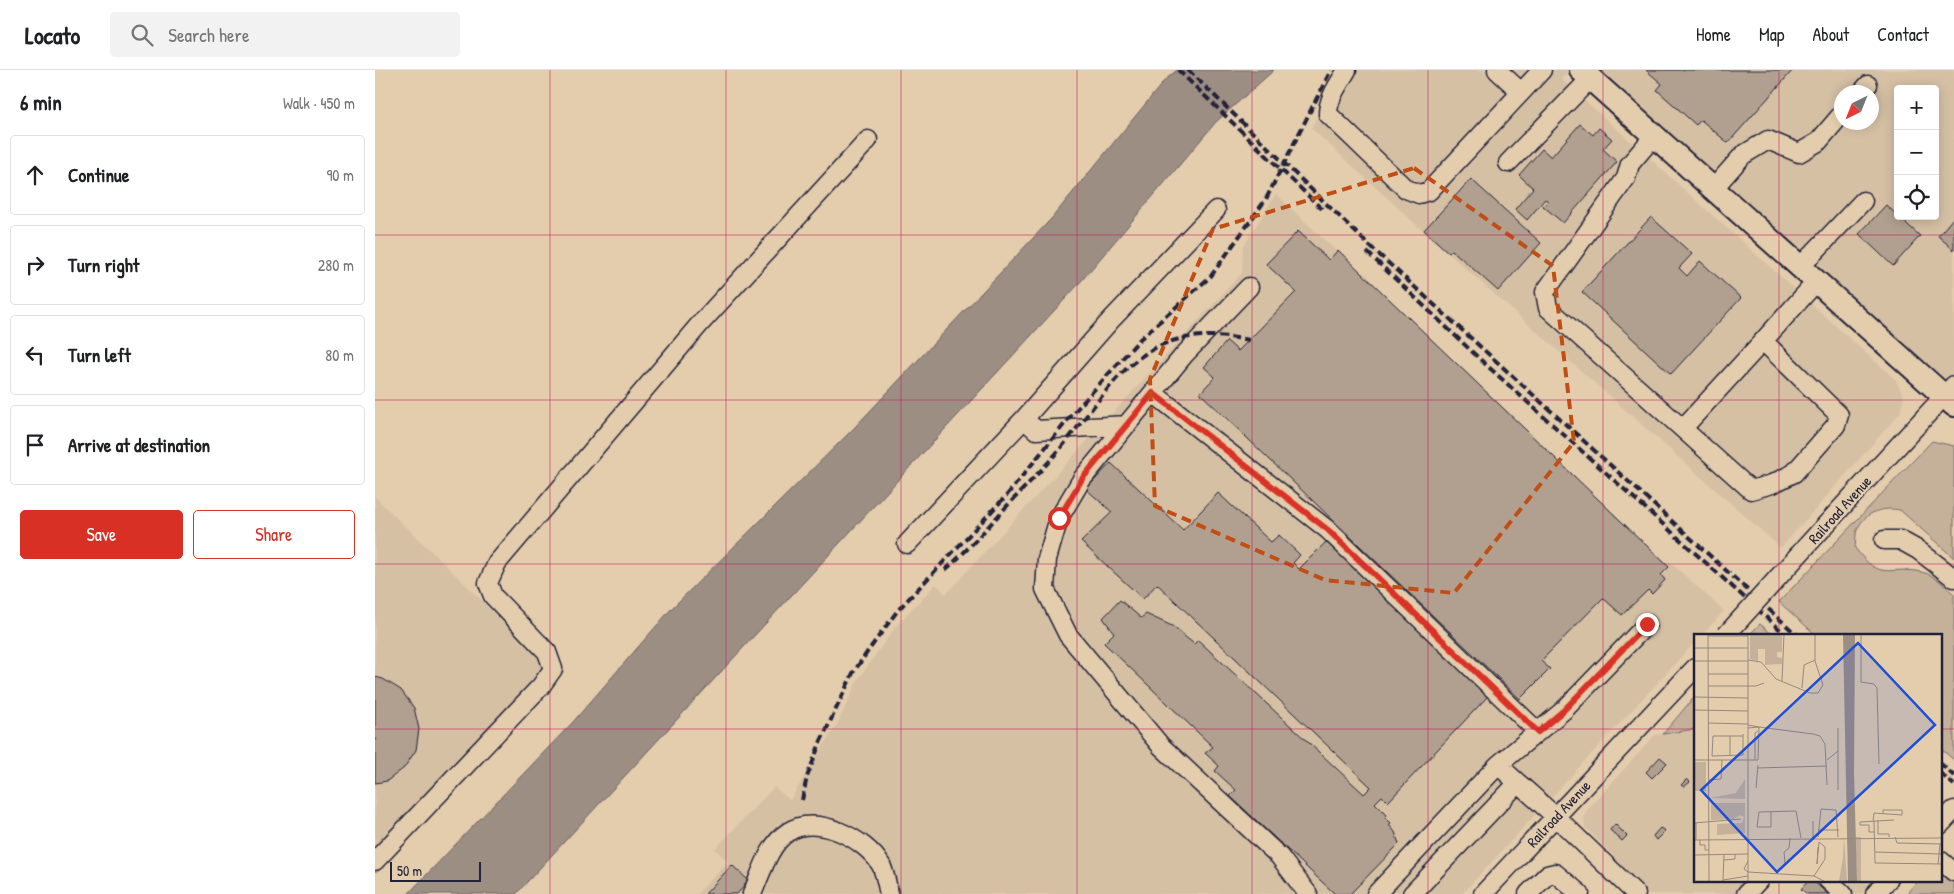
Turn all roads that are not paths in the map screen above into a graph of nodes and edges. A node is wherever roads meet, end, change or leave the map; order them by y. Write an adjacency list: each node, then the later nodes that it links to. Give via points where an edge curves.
1 (1347, 70): 5 (street, via 1333,92 1328,114 1406,189 1419,194 1429,191)
2 (1497, 70): 5 (street)
3 (1542, 70): 5 (street)
4 (1586, 74): 7 (main road); 9 (street)
5 (1521, 92)
6 (1834, 123): 10 (street, via 1818,142 1799,154 1768,140 1743,155)
7 (1654, 136): 10 (main road); 20 (street, via 1630,164 1627,178 1545,292 1548,308)
8 (868, 140): 33 (street, via 699,325 497,564 488,583 493,596 547,652 553,669 541,686)
9 (1508, 163)
10 (1713, 188): 13 (main road)
11 (1863, 201): 13 (street)
12 (1216, 210): 18 (street, via 1110,321)
13 (1809, 274): 15 (street); 17 (main road)
14 (1249, 287): 16 (street, via 1184,355)
15 (1763, 341): 20 (street); 20 (street, via 1839,415 1836,425 1794,474 1751,490)
16 (1153, 393): 19 (street); 27 (street, via 1328,530)
17 (1951, 395): 25 (street, Railroad Avenue, bridge)
18 (1024, 420): 19 (street, via 1036,430); 22 (street)
19 (1127, 425): 41 (street, via 1082,479 1059,518 1047,559 1045,589 1068,635 1161,746 1279,856)
20 (1683, 428)
21 (1884, 540): 23 (street, via 1900,540)
22 (907, 544)
23 (1954, 578)
24 (1647, 624): 27 (street, via 1564,710)
25 (1727, 634)
26 (1694, 669): 31 (street, Railroad Avenue)
27 (1538, 732): 28 (street)
28 (1498, 765): 29 (street); 42 (street)
29 (1517, 784): 31 (street); 43 (street)
30 (1954, 810): 32 (street)
31 (1556, 818): 44 (street, Railroad Avenue); 47 (street)
32 (1941, 824)
33 (375, 861)
34 (1941, 861): 35 (street)
35 (1954, 872)
36 (1757, 882): 48 (street)
37 (1830, 882): 49 (street)
38 (1886, 882): 50 (street)
39 (752, 894): 40 (street, via 775,844 789,831 806,825 837,829 862,844 881,865)
40 (889, 894)
41 (1308, 894)
42 (1376, 894)
43 (1412, 894)
44 (1483, 894)
45 (1528, 894): 46 (street, via 1551,873)
46 (1580, 894)
47 (1636, 894)
48 (1746, 894)
49 (1843, 894)
50 (1875, 894)

